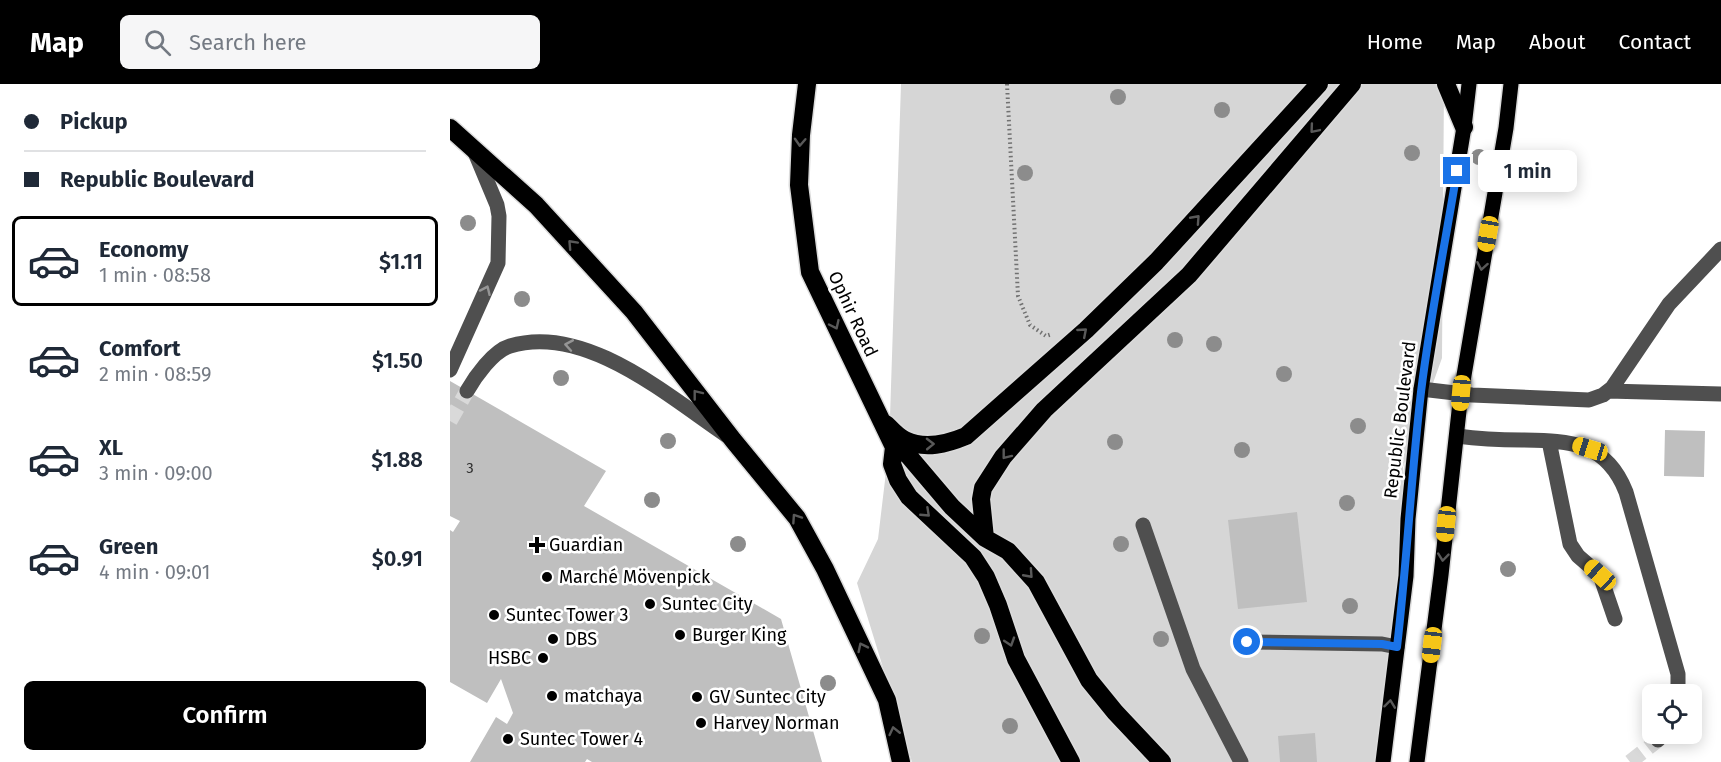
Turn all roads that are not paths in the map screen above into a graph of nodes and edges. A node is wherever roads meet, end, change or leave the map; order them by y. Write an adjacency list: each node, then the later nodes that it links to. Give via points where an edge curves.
1 (807, 84): 17 (highway, Ophir Road, one-way to 17, via 799,185 810,272)
2 (1319, 84): 17 (highway, one-way to 2, via 904,440 926,446 966,436 1156,262)
3 (1352, 84): 23 (highway, one-way to 23, via 1189,275 1044,410 1003,457 983,488)
4 (1446, 84): 8 (highway)
5 (1469, 84): 8 (main road, Republic Boulevard)
6 (1511, 84): 15 (main road, one-way to 15)
7 (450, 128): 9 (highway)
8 (1464, 128): 12 (main road, Republic Boulevard)
9 (474, 150): 11 (street, one-way to 9, via 498,263 497,205); 19 (highway, one-way to 9, via 634,312 536,205)
10 (1721, 249): 14 (street, via 1669,304)
11 (450, 370)
12 (1421, 389): 15 (street); 26 (main road, Republic Boulevard)
13 (466, 391): 19 (street, one-way to 13, via 624,366 577,346 545,341 508,346 480,369)
14 (1608, 391): 15 (street, via 1589,400); 16 (street)
15 (1461, 393): 18 (main road)
16 (1721, 394)
17 (880, 419): 21 (highway, Ophir Road)
18 (1457, 436): 20 (street); 33 (main road, one-way to 33)
19 (733, 440): 29 (highway, one-way to 19, via 887,700 819,559 797,518)
20 (1549, 441): 24 (street, via 1570,544 1600,575); 27 (street, via 1566,441 1590,449 1613,466 1621,480)
21 (894, 447): 23 (highway, Ophir Road, via 907,454 952,507); 30 (highway, Ophir Road, one-way to 30, via 892,464 909,497 973,557 986,577 1016,659)
22 (1143, 525): 31 (street, via 1193,669)
23 (985, 538): 28 (highway, Ophir Road, one-way to 28, via 1008,551 1036,582 1089,680)
24 (1615, 619)
25 (1247, 642): 26 (street)
26 (1397, 647): 32 (main road, Republic Boulevard, one-way to 26)
27 (1678, 684)
28 (1158, 756)
29 (901, 762)
30 (1071, 762)
31 (1241, 762)
32 (1383, 762)
33 (1417, 762)

